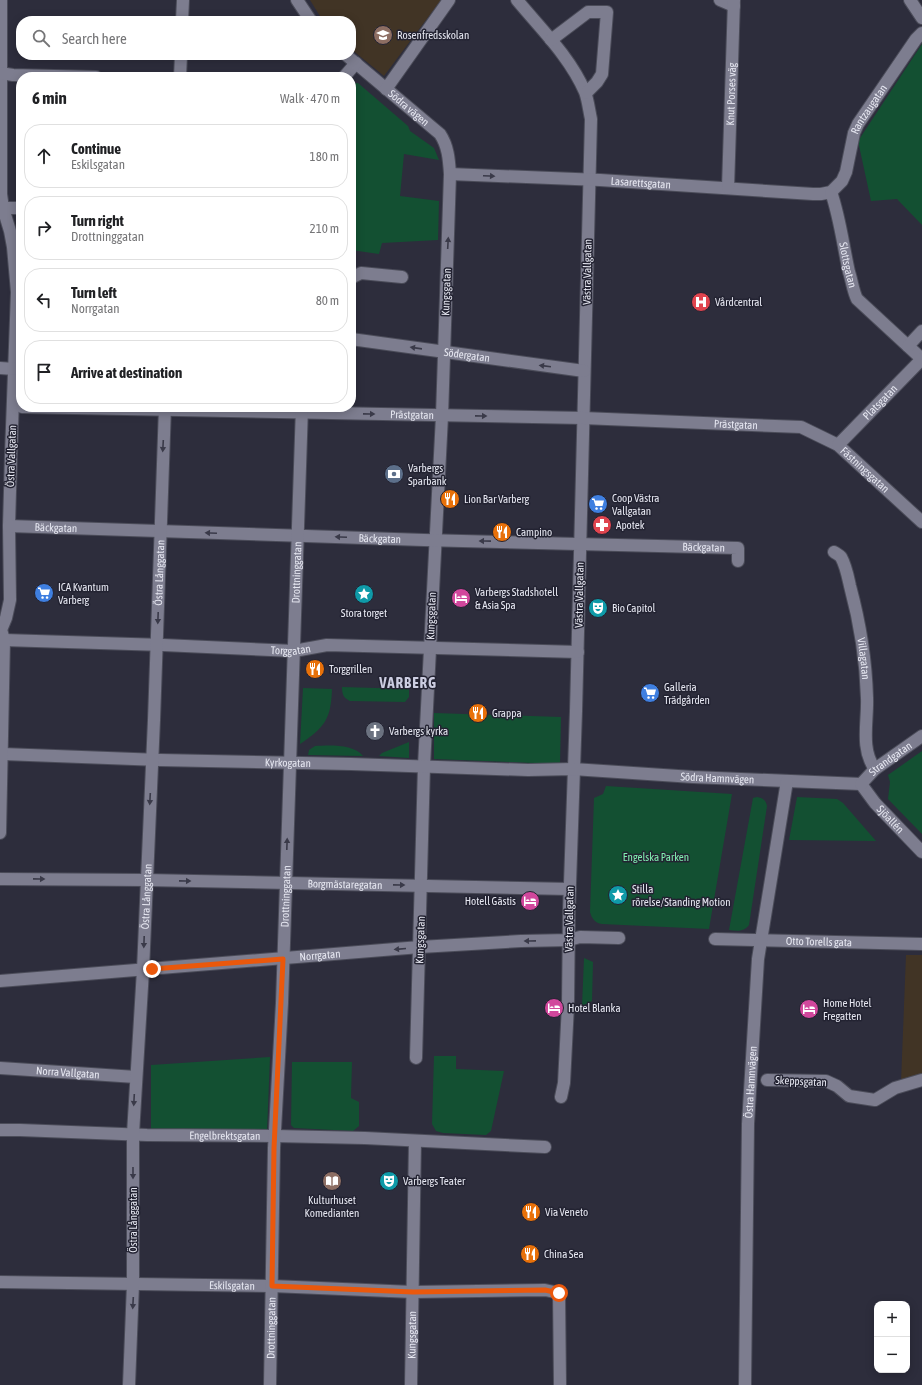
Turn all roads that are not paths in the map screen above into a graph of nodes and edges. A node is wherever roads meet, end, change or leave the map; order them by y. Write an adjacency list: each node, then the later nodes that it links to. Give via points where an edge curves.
1 (1, 0): 19 (street, Östra Vallgatan)
2 (183, 0): 9 (street)
3 (297, 0): 10 (street)
4 (449, 0): 21 (street)
5 (517, 0): 13 (street)
6 (720, 0): 8 (street)
7 (910, 0): 11 (street)
8 (734, 3): 25 (street, Knut Porses väg)
9 (182, 16)
10 (308, 16)
11 (922, 18)
12 (922, 33): 26 (street, Rantzaugatan, via 858,124 846,172 839,186)
13 (551, 40): 22 (street, via 569,63); 22 (street, via 588,12 607,12 602,74)
14 (181, 60): 17 (street)
15 (352, 60): 16 (street, Södra vägen)
16 (356, 63): 18 (street); 21 (street, Södra vägen)
17 (180, 72)
18 (348, 72)
19 (1, 73): 20 (street); 27 (street, Östra Vallgatan)
20 (16, 75)
21 (386, 89): 23 (street, Södra vägen, via 440,134 446,143)
22 (586, 93): 24 (street, Västra Vallgatan, via 590,119)
23 (450, 174): 24 (street, Lasarettsgatan, one-way to 24); 36 (street, Kungsgatan, one-way to 23)
24 (589, 180): 25 (street, Lasarettsgatan); 40 (street, Västra Vallgatan)
25 (728, 188): 26 (street, Lasarettsgatan, via 813,194)
26 (831, 192): 35 (street, Slottsgatan, via 838,212 855,294 861,304)
27 (2, 208): 28 (street); 29 (street, Östra Vallgatan, via 13,247)
28 (16, 208)
29 (16, 270)
30 (356, 276): 31 (street, via 361,273)
31 (402, 277)
32 (922, 331): 35 (street)
33 (16, 339): 39 (street, Östra Vallgatan)
34 (356, 340): 36 (street, Södergatan, one-way to 34)
35 (908, 346): 37 (street, Slottsgatan)
36 (444, 352): 40 (street, Södergatan, one-way to 36); 46 (street, Kungsgatan)
37 (922, 359): 49 (street, Platsgatan)
38 (0, 368): 39 (street)
39 (14, 369): 41 (street, Östra Vallgatan)
40 (584, 371): 47 (street, Västra Vallgatan)
41 (16, 384)
42 (19, 412): 51 (street, Östra Vallgatan)
43 (165, 412): 52 (street, Östra Långgatan, one-way to 52)
44 (302, 412): 53 (street, Drottninggatan)
45 (349, 412): 46 (street, Prästgatan, one-way to 46)
46 (442, 416): 47 (street, Prästgatan, one-way to 47); 54 (street, Kungsgatan)
47 (583, 418): 48 (street, Prästgatan); 55 (street, Västra Vallgatan)
48 (801, 428): 49 (street, Fästningsgatan)
49 (838, 445): 50 (street, Fästningsgatan)
50 (922, 522)
51 (9, 526): 52 (street, Bäckgatan); 58 (street, Östra Vallgatan, via 10,600)
52 (161, 531): 53 (street, Bäckgatan, one-way to 52); 59 (street, Östra Långgatan, one-way to 59)
53 (298, 536): 54 (street, Bäckgatan, one-way to 53); 61 (street, Drottninggatan)
54 (435, 540): 55 (street, Bäckgatan, one-way to 54); 60 (street, Kungsgatan)
55 (580, 544): 57 (street, Bäckgatan, via 738,548); 62 (street, Västra Vallgatan)
56 (834, 552): 69 (street, Villagatan, via 840,556 846,568 860,628 866,671 866,745 868,759)
57 (738, 561)
58 (2, 633): 59 (street, Torggatan); 64 (street, Östra Vallgatan)
59 (157, 645): 61 (street, Torggatan); 65 (street, Östra Långgatan)
60 (430, 647): 61 (street, Torggatan, via 327,645); 62 (street, Torggatan); 67 (street, Kungsgatan)
61 (294, 651): 66 (street, Drottninggatan)
62 (578, 652): 68 (street, Västra Vallgatan)
63 (922, 736): 69 (street, Strandgatan)
64 (3, 754): 65 (street, Kyrkogatan); 72 (street, Östra Vallgatan)
65 (152, 760): 66 (street, Kyrkogatan); 75 (street, Östra Långgatan, one-way to 75)
66 (290, 763): 67 (street, Kyrkogatan); 76 (street, Drottninggatan, one-way to 66)
67 (424, 766): 68 (street, Kyrkogatan); 77 (street, Kungsgatan)
68 (573, 769): 70 (street, Södra Hamnvägen); 78 (street, Västra Vallgatan)
69 (875, 769): 71 (street, Strandgatan)
70 (786, 781): 71 (street, Södra Hamnvägen); 82 (street, Östra Hamnvägen)
71 (861, 784): 73 (street, Sjöallén, via 875,803)
72 (0, 833)
73 (922, 852)
74 (0, 879): 75 (street, Borgmästaregatan, one-way to 75)
75 (146, 880): 76 (street, Borgmästaregatan, one-way to 76); 86 (street, Östra Långgatan, one-way to 86)
76 (286, 883): 77 (street, Borgmästaregatan, one-way to 77); 85 (street, Drottninggatan)
77 (422, 886): 78 (street, Borgmästaregatan); 84 (street, Kungsgatan)
78 (570, 890): 81 (street, Västra Vallgatan)
79 (619, 938): 81 (street)
80 (715, 939): 82 (street, Otto Torells gata)
81 (569, 940): 84 (street, Norrgatan, one-way to 84); 93 (street, Västra Vallgatan, via 567,1040)
82 (761, 940): 83 (street, Otto Torells gata); 107 (street, Östra Hamnvägen, via 748,1124)
83 (922, 944)
84 (420, 947): 85 (street, Norrgatan, one-way to 85); 88 (street, Kungsgatan)
85 (283, 959): 86 (street, Norrgatan); 96 (street, Drottninggatan)
86 (143, 970): 87 (street, Norrgatan); 90 (street, Östra Långgatan)
87 (0, 981)
88 (416, 1058)
89 (0, 1068): 90 (street, Norra Vallgatan)
90 (136, 1077): 95 (street, Östra Långgatan, one-way to 95)
91 (767, 1080): 92 (street, Skeppsgatan, via 826,1081 849,1096 875,1100 895,1088)
92 (922, 1080)
93 (561, 1097)
94 (0, 1130): 95 (street, Engelbrektsgatan)
95 (133, 1134): 96 (street, Engelbrektsgatan); 100 (street, Östra Långgatan, one-way to 100)
96 (275, 1136): 97 (street, Engelbrektsgatan); 101 (street, Drottninggatan)
97 (415, 1141): 98 (street, Engelbrektsgatan); 102 (street, Kungsgatan)
98 (545, 1147)
99 (0, 1282): 100 (street, Eskilsgatan)
100 (134, 1284): 101 (street, Eskilsgatan); 103 (street, Östra Långgatan, one-way to 103)
101 (272, 1286): 102 (street, Eskilsgatan); 104 (street, Drottninggatan)
102 (413, 1292): 105 (street, Kungsgatan); 106 (street, Eskilsgatan, via 545,1290 559,1293)
103 (129, 1385)
104 (270, 1385)
105 (411, 1385)
106 (560, 1385)
107 (744, 1385)

